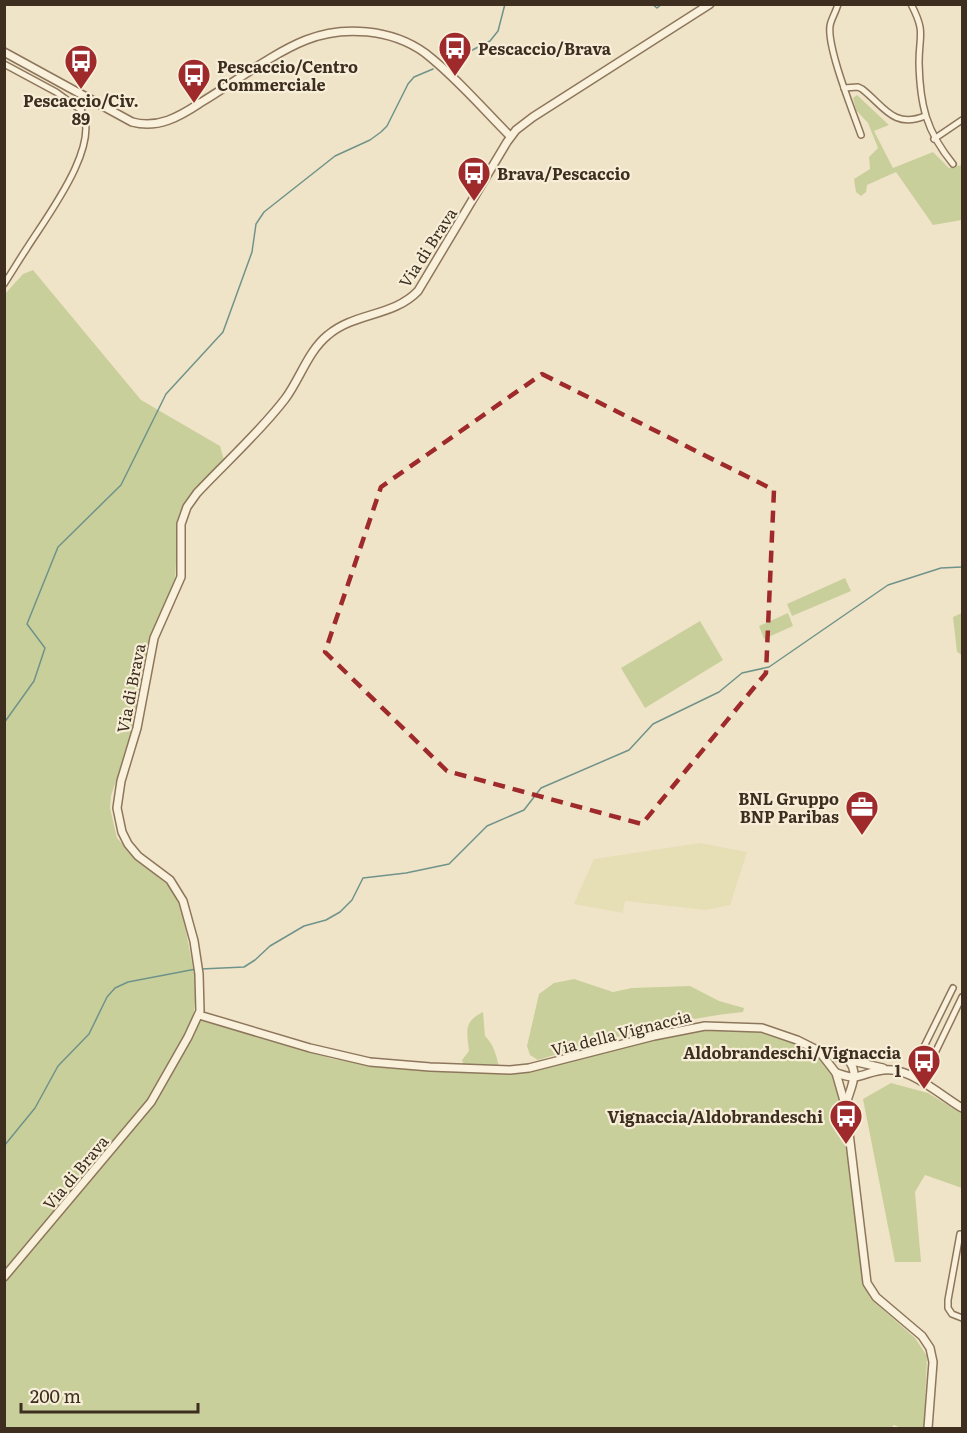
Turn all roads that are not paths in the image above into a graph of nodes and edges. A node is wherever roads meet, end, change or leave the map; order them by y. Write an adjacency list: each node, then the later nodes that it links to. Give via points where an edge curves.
1 (710, 4): 12 (street, Via di Brava, via 551,105)
2 (838, 4): 6 (street, via 830,32)
3 (910, 4): 9 (street, via 922,29 920,66)
4 (4, 52): 7 (street)
5 (4, 64): 8 (street)
6 (844, 88): 9 (street, via 862,89 897,118); 11 (street)
7 (87, 97): 8 (street); 12 (street, via 132,122 167,122 301,42 339,32 368,32 413,46 433,60)
8 (81, 110): 15 (street, via 86,134 68,183)
9 (925, 116): 13 (street)
10 (963, 120): 13 (street)
11 (861, 135)
12 (510, 136): 18 (street, Via di Brava, via 416,293 396,307 349,322 324,338 282,403 197,493 184,514 180,532 181,577 154,638 117,808 128,844 170,880 181,896 198,965)
13 (934, 139): 14 (street)
14 (953, 164)
15 (4, 284)
16 (953, 988): 23 (street)
17 (963, 997): 25 (street)
18 (199, 1015): 19 (street, Via della Vignaccia, via 341,1056 430,1067 529,1068 705,1026 762,1028); 29 (street, Via di Brava, via 147,1107)
19 (819, 1050): 20 (street); 22 (street, Via della Vignaccia)
20 (848, 1060): 21 (street); 22 (street); 24 (street)
21 (889, 1069): 23 (street); 24 (street)
22 (836, 1072): 24 (street); 26 (street, Via della Vignaccia)
23 (910, 1075): 25 (street)
24 (855, 1077): 26 (street)
25 (921, 1082): 27 (street)
26 (846, 1108): 31 (street, Via della Vignaccia, via 866,1277 876,1297 922,1336 930,1348 933,1366)
27 (963, 1108)
28 (960, 1234): 30 (street, via 948,1303 952,1314)
29 (4, 1277)
30 (963, 1318)
31 (928, 1428)

